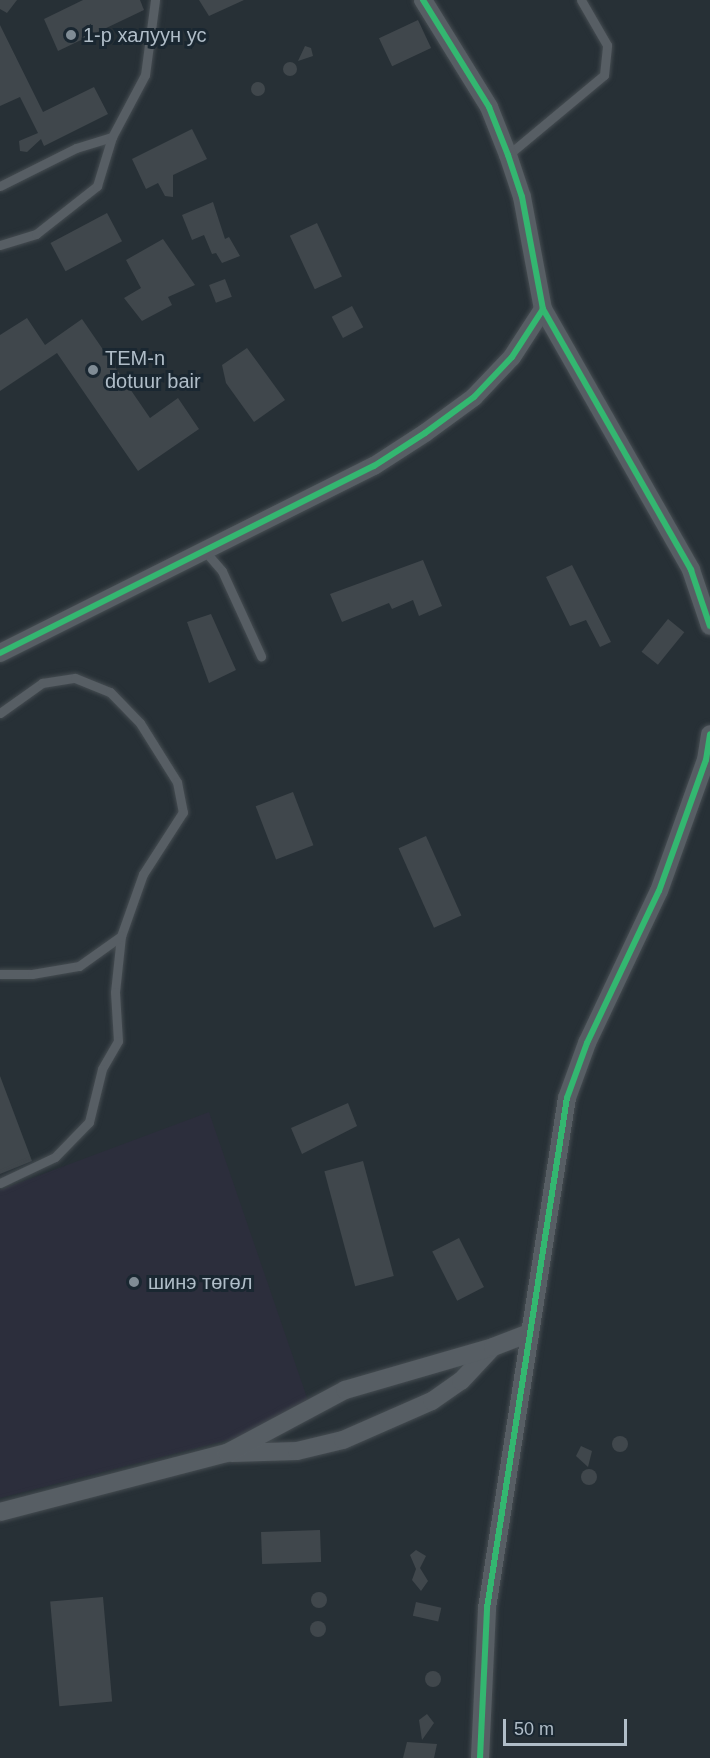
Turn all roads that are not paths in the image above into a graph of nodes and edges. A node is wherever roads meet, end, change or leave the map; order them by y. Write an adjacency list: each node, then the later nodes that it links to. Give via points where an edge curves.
1 (154, 0): 4 (lane, via 145,75)
2 (423, 0): 5 (street, via 489,107)
3 (581, 0): 5 (lane, via 607,45 604,75)
4 (112, 137): 6 (lane, via 75,148); 7 (lane, via 97,186 36,234)
5 (508, 155): 8 (street, via 522,197)
6 (0, 186)
7 (0, 245)
8 (543, 309): 9 (street, via 512,357 474,397 425,434 374,465); 10 (street, via 691,570)
9 (203, 549): 11 (street); 12 (lane, via 222,571)
10 (710, 626)
11 (0, 653)
12 (261, 656)
13 (0, 713): 15 (lane, via 42,683 75,678 110,692 140,723 177,782 183,812 143,874)
14 (710, 734): 18 (street, via 706,760 659,891 587,1043 567,1098)
15 (121, 936): 16 (lane, via 79,966 32,974); 17 (lane, via 115,992 118,1041 102,1070 89,1122 55,1157)
16 (0, 974)
17 (0, 1183)
18 (529, 1333): 19 (street); 22 (street, via 487,1608)
19 (493, 1347): 20 (street, via 345,1390); 20 (street, via 461,1381 432,1401 343,1440 297,1452)
20 (227, 1453): 21 (street)
21 (0, 1512)
22 (480, 1758)

